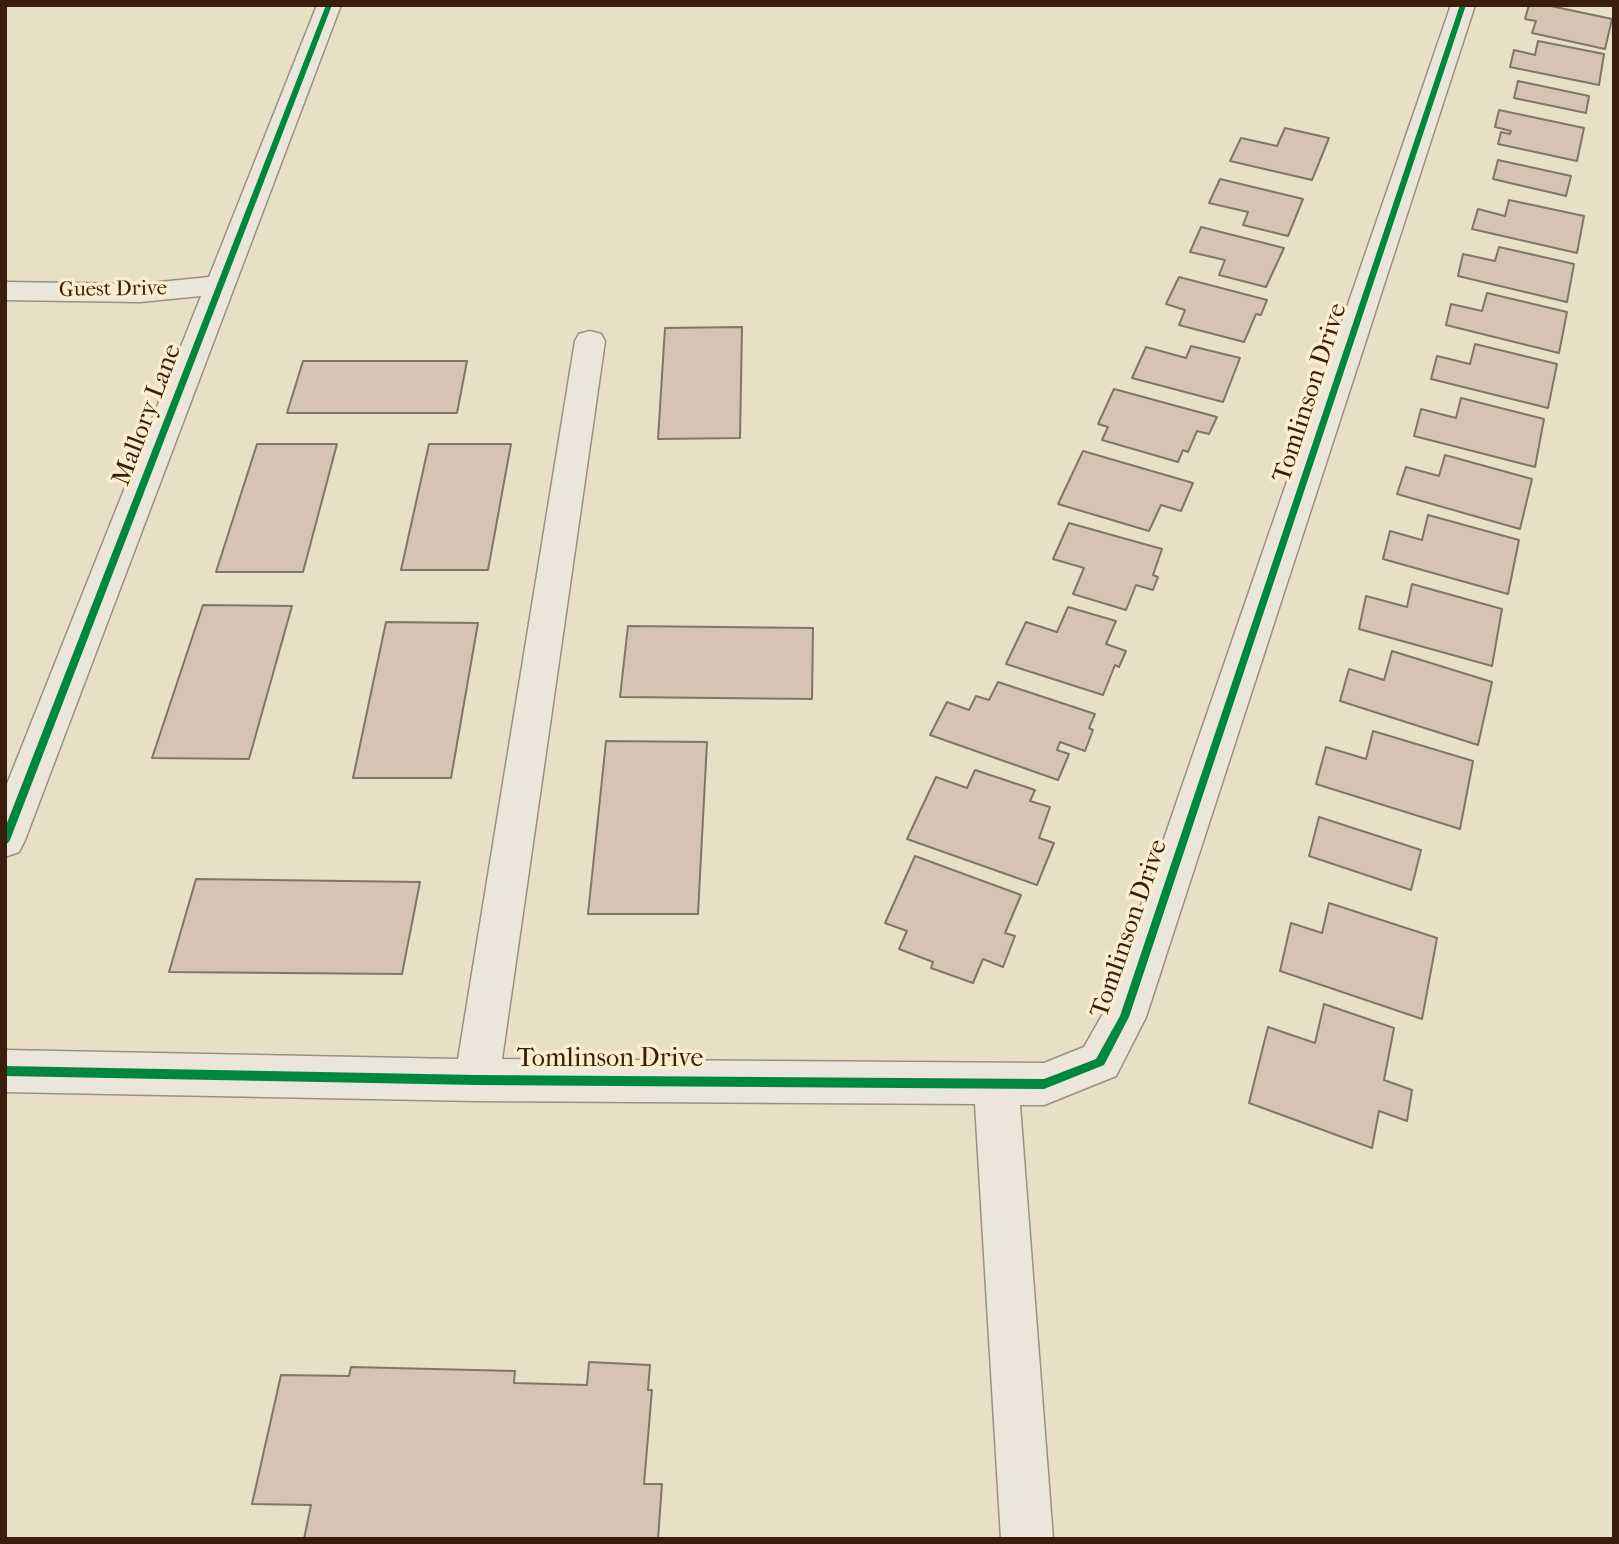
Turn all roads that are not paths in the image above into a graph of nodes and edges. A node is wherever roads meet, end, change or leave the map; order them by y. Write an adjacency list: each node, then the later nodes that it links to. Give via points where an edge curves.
1 (329, 5): 3 (street, Mallory Lane)
2 (1463, 5): 9 (street, Tomlinson Drive, via 1124,1017 1100,1062 1044,1084)
3 (221, 285): 4 (street, Guest Drive, via 140,293); 6 (street, Mallory Lane)
4 (5, 291)
5 (590, 341): 8 (street)
6 (5, 839)
7 (5, 1071): 8 (street, Tomlinson Drive)
8 (477, 1080): 9 (street, Tomlinson Drive)
9 (996, 1084): 10 (street)
10 (1027, 1539)

